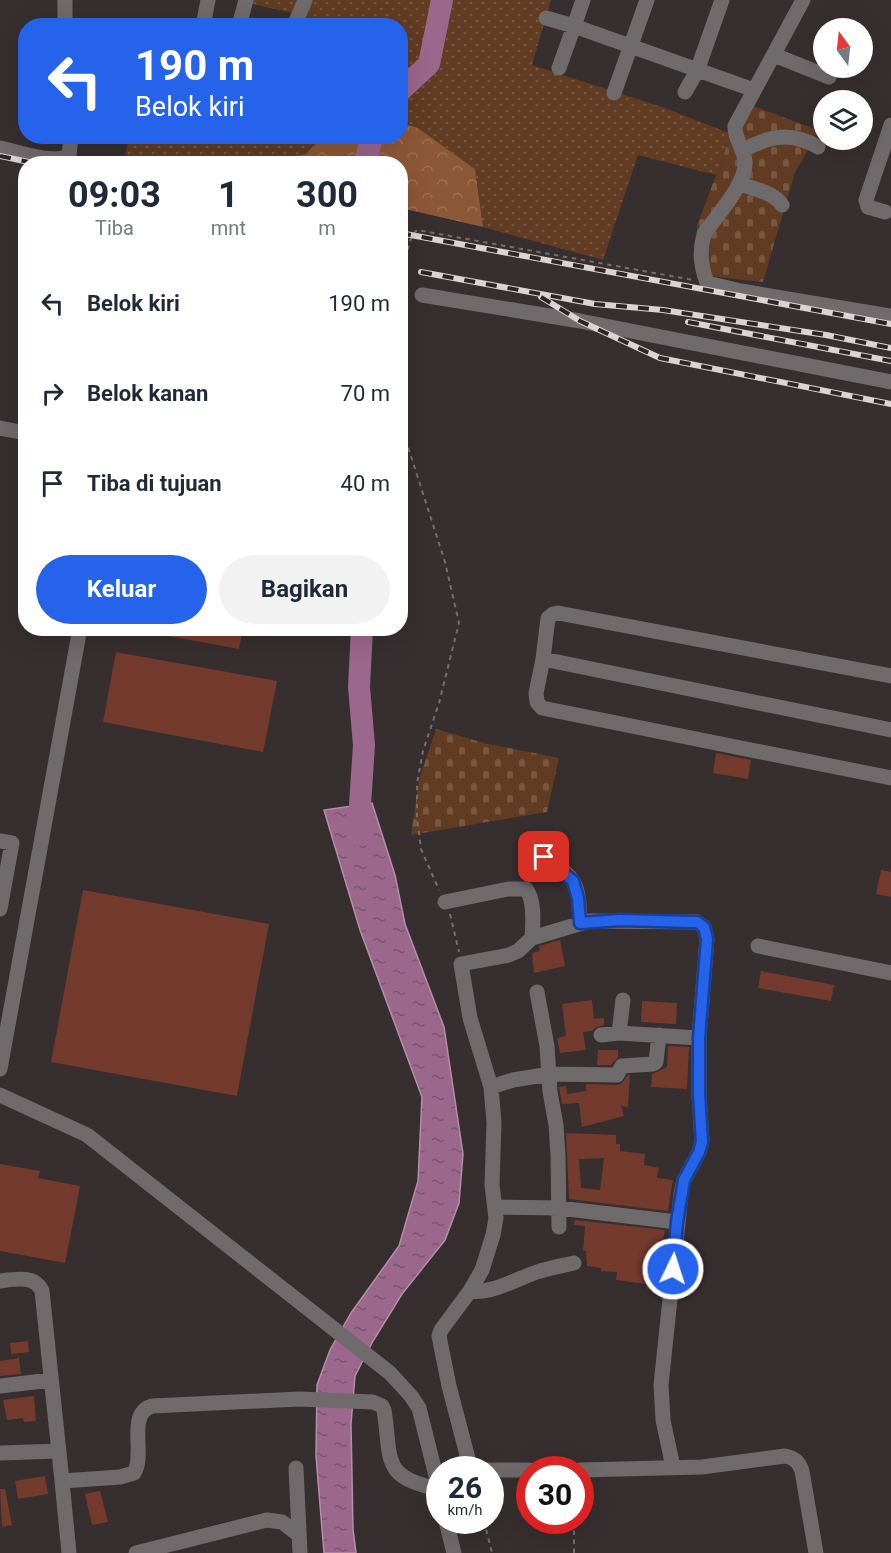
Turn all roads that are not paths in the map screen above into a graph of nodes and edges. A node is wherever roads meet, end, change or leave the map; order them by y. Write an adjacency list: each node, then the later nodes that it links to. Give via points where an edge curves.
1 (65, 0): 9 (street)
2 (208, 0): 10 (street)
3 (246, 0): 11 (street)
4 (305, 0): 12 (street)
5 (583, 0): 14 (street)
6 (647, 0): 15 (street)
7 (722, 0): 18 (street)
8 (802, 0): 16 (street)
9 (65, 18)
10 (205, 18)
11 (241, 18)
12 (297, 18)
13 (546, 18): 14 (street)
14 (574, 26): 15 (street); 17 (street)
15 (630, 47): 18 (street); 22 (street)
16 (774, 55): 19 (street); 20 (street)
17 (559, 68)
18 (697, 71): 20 (street); 21 (street)
19 (813, 71)
20 (754, 90): 26 (street, via 735,126)
21 (685, 92)
22 (614, 93)
23 (891, 125): 30 (street, via 866,200 868,207)
24 (813, 144): 26 (street, via 786,137 765,140)
25 (0, 148): 27 (street)
26 (743, 150): 28 (street, via 745,167)
27 (38, 156)
28 (740, 184): 29 (street, via 778,198); 32 (street, via 704,234 700,257 707,283)
29 (782, 205)
30 (885, 212)
31 (422, 295): 33 (street, via 580,321)
32 (891, 316)
33 (891, 382)
34 (0, 428): 35 (street)
35 (18, 431)
36 (79, 636): 55 (street)
37 (543, 659): 38 (street, via 548,618 558,613); 39 (street); 40 (street, via 536,693 542,708)
38 (891, 676)
39 (891, 730)
40 (891, 778)
41 (0, 841): 44 (street, via 12,843)
42 (542, 845): 45 (street, via 544,857 573,881)
43 (445, 902): 46 (street, via 526,889 530,896)
44 (0, 909)
45 (580, 923): 46 (street); 54 (street, via 697,922 704,927 707,954)
46 (532, 938): 57 (street, via 514,953 461,964 470,1017)
47 (758, 946): 48 (street)
48 (891, 973)
49 (537, 992): 56 (street)
50 (623, 1000): 51 (street)
51 (619, 1033): 52 (street); 53 (street)
52 (601, 1035)
53 (658, 1035): 54 (street); 56 (street, via 653,1064 622,1065 620,1074 613,1076)
54 (699, 1038): 61 (street, via 702,1142 684,1180)
55 (0, 1070)
56 (550, 1074): 57 (street); 60 (street)
57 (491, 1087): 59 (street)
58 (0, 1095): 70 (street, via 87,1136 390,1373 419,1408)
59 (495, 1207): 60 (street); 65 (street, via 487,1258)
60 (559, 1208): 61 (street); 62 (street)
61 (677, 1222): 72 (street, via 661,1392)
62 (559, 1227)
63 (574, 1263): 65 (street, via 534,1273 492,1290)
64 (0, 1281): 66 (street, via 27,1280 40,1287)
65 (470, 1291): 71 (street, via 438,1336)
66 (51, 1380): 67 (street); 68 (street)
67 (0, 1386)
68 (59, 1451): 69 (street); 75 (street)
69 (0, 1453)
70 (431, 1456)
71 (467, 1456)
72 (673, 1467): 74 (street); 84 (street, via 785,1456 797,1461)
73 (296, 1468): 78 (street)
74 (594, 1470)
75 (62, 1481): 76 (street, via 120,1478 134,1473 138,1465 139,1417 148,1407 305,1399 378,1405 384,1410 394,1469); 80 (street)
76 (426, 1485)
77 (449, 1534): 83 (street)
78 (299, 1535): 79 (street, via 282,1522 272,1520); 82 (street)
79 (171, 1549): 81 (street)
80 (69, 1553)
81 (136, 1553)
82 (300, 1553)
83 (454, 1553)
84 (816, 1553)

